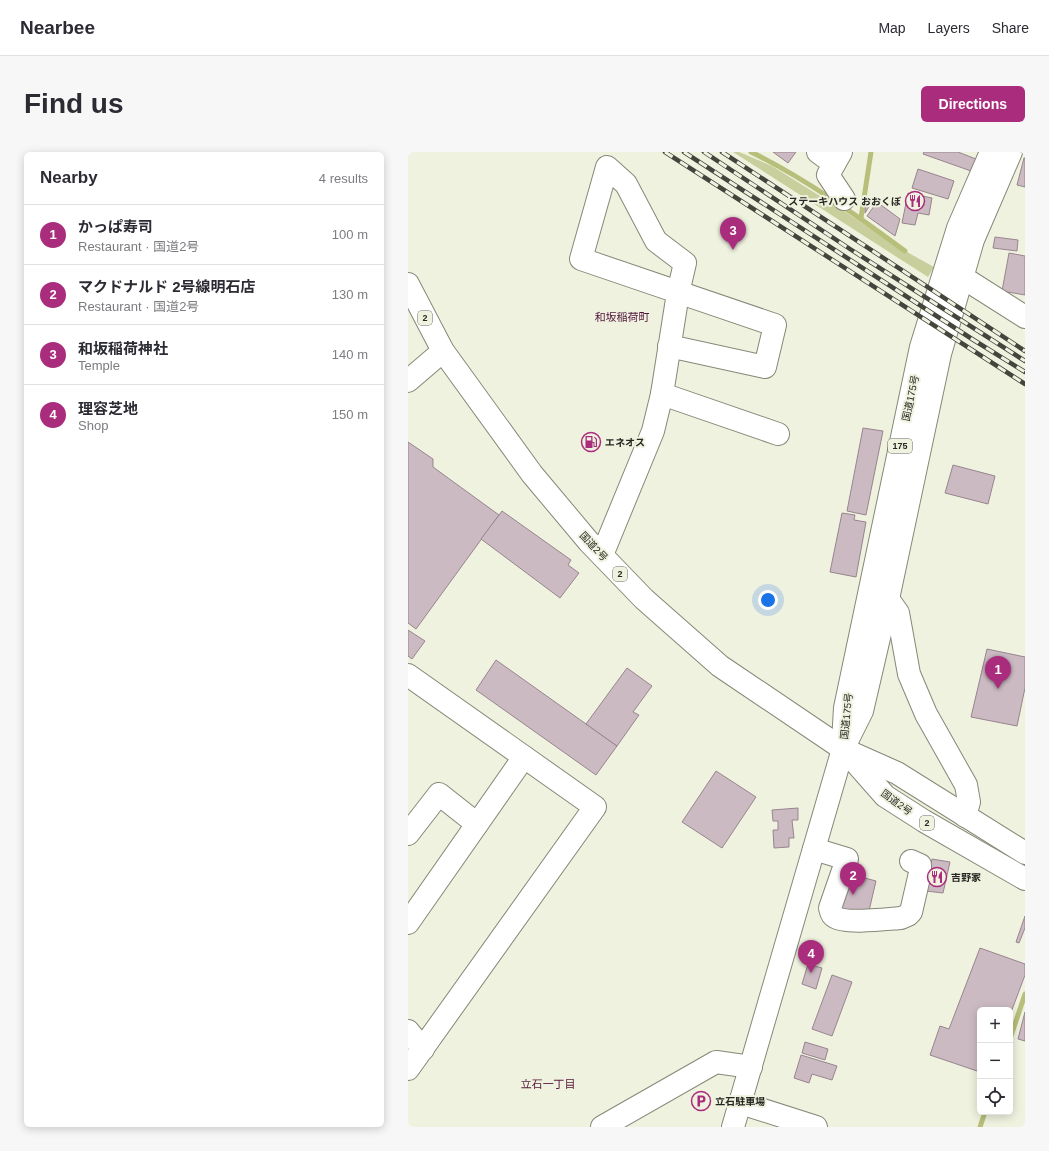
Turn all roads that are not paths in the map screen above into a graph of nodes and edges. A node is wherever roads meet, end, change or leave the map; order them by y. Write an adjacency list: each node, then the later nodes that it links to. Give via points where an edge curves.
1 (991, 152): 17 (main road, 国道175号 / 175, via 958,228 921,347 845,708)
2 (1011, 152): 5 (main road, 国道175号 / 175, via 973,240)
3 (831, 156): 4 (main road, via 828,174)
4 (844, 199)
5 (962, 277): 8 (main road); 15 (main road, 国道175号 / 175, via 940,354)
6 (408, 284): 10 (main road, 国道2号 / 2)
7 (678, 293): 7 (main road, via 685,263 656,240 626,184 607,166 581,259); 9 (main road); 9 (main road, via 775,325 766,367)
8 (1025, 316)
9 (669, 346): 12 (main road)
10 (443, 351): 11 (main road); 14 (main road, 国道2号 / 2, via 532,474)
11 (408, 381)
12 (662, 394): 13 (main road); 14 (main road, via 653,431)
13 (778, 434)
14 (602, 556): 17 (main road, 国道2号 / 2, via 644,599 720,666)
15 (888, 599): 17 (main road, 国道175号 / 175, via 862,711); 19 (main road, via 898,613 909,674 926,714 966,784 969,802)
16 (408, 675): 18 (main road)
17 (843, 749): 19 (main road, 国道2号 / 2, via 897,773); 22 (main road); 25 (main road, 国道2号 / 2, via 885,796)
18 (524, 757): 20 (main road); 28 (main road, via 595,807)
19 (966, 816): 23 (main road, 国道2号 / 2)
20 (477, 824): 21 (main road, via 439,794); 26 (main road)
21 (408, 834)
22 (814, 849): 24 (main road, via 847,859 830,908 835,917 848,920 901,918 912,912 920,865); 29 (main road)
23 (1025, 853)
24 (911, 861)
25 (1025, 879)
26 (408, 923)
27 (408, 1031): 28 (main road)
28 (424, 1049): 30 (main road)
29 (751, 1067): 31 (main road); 32 (main road, via 716,1062)
30 (408, 1069)
31 (741, 1103): 33 (main road); 34 (main road)
32 (602, 1127)
33 (733, 1127)
34 (816, 1127)

